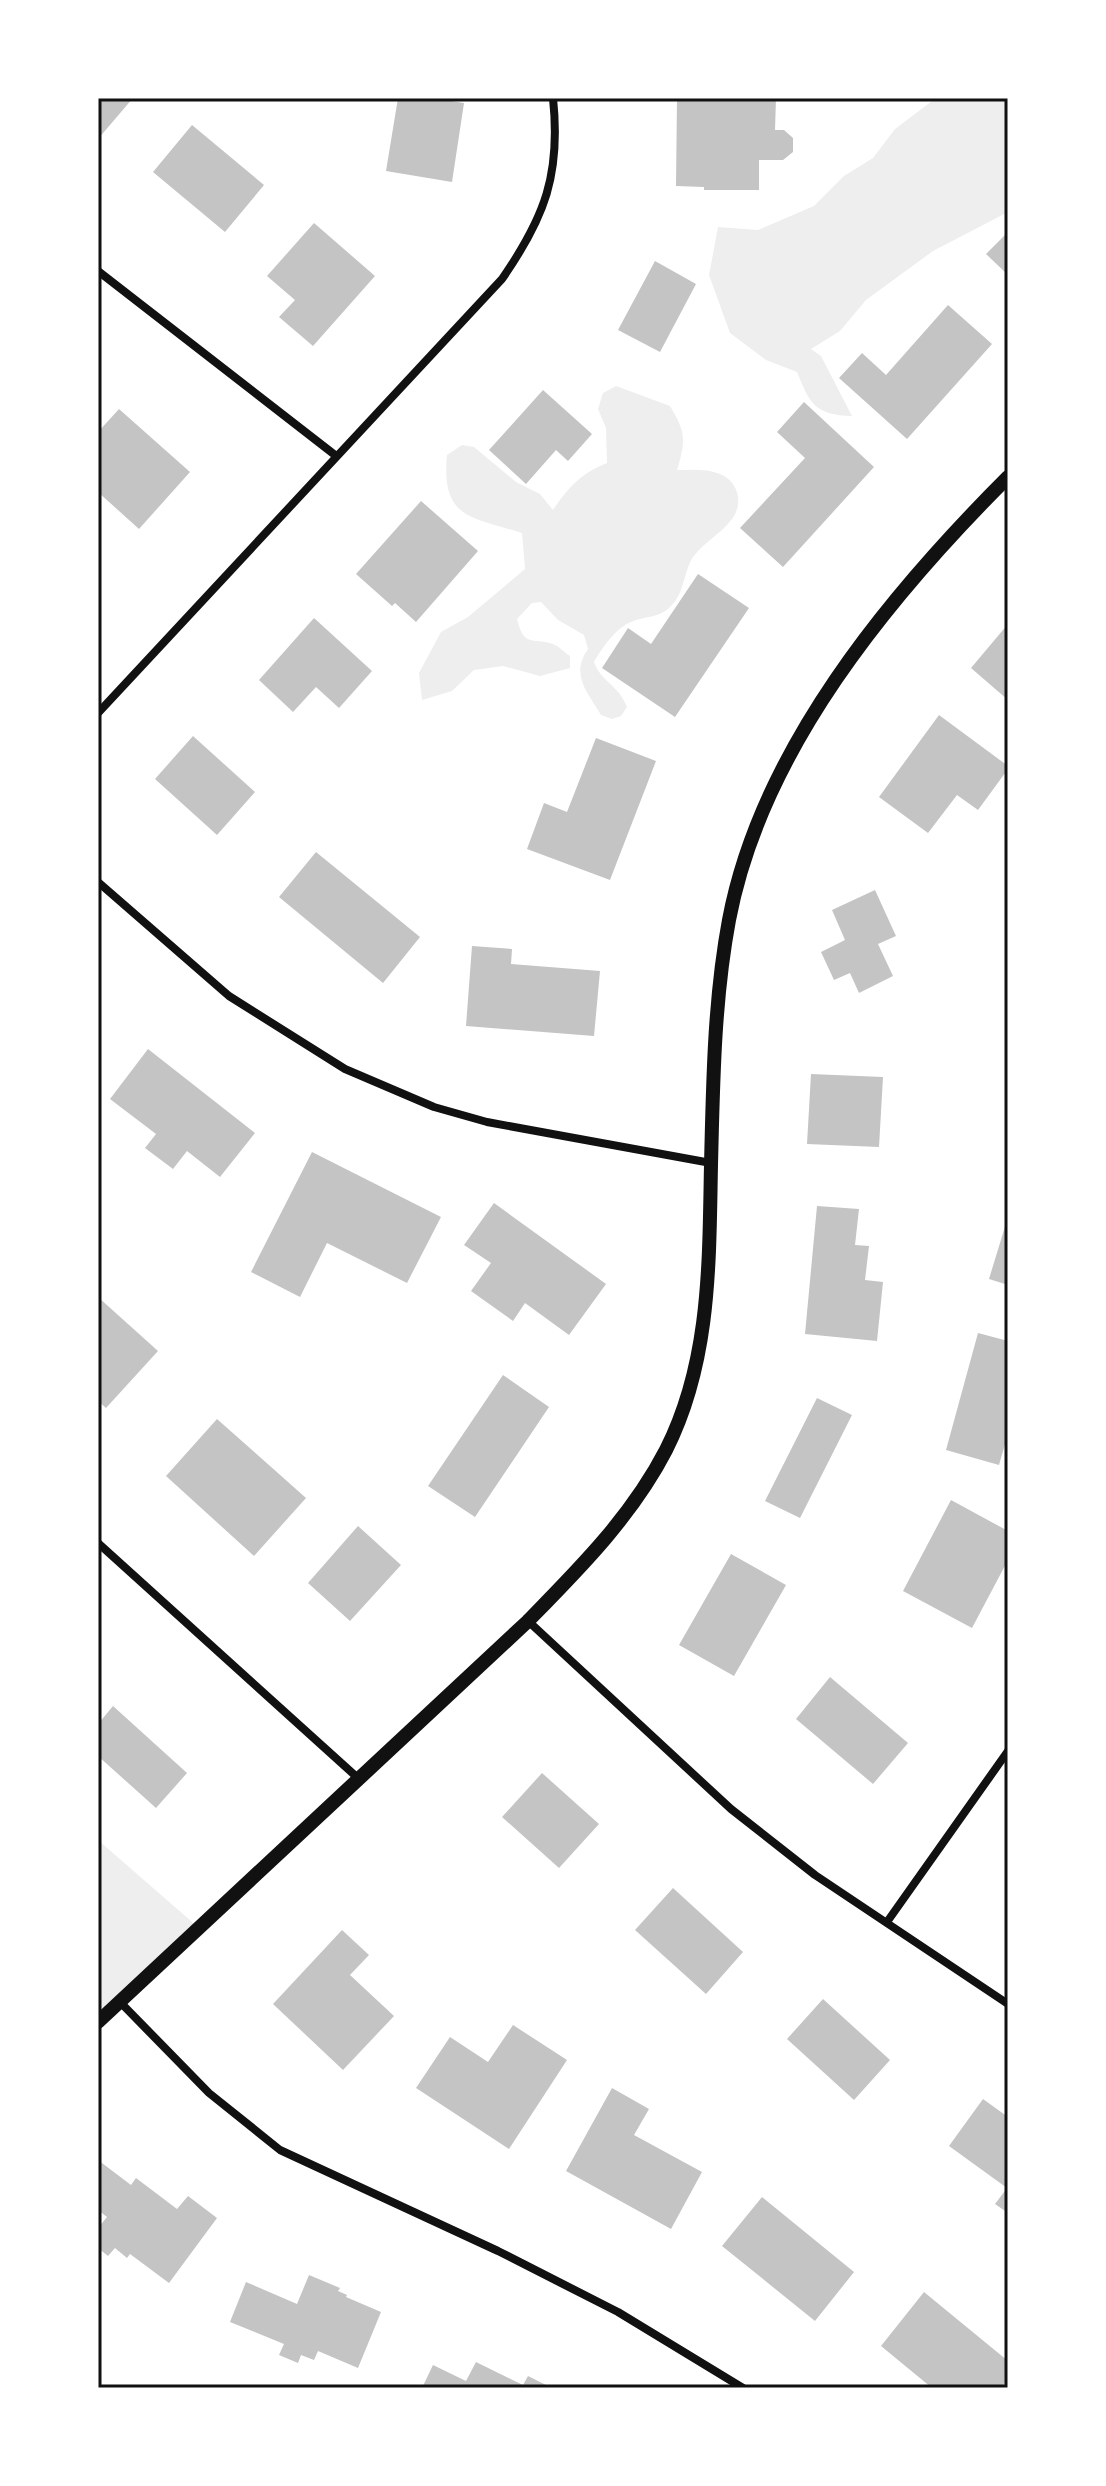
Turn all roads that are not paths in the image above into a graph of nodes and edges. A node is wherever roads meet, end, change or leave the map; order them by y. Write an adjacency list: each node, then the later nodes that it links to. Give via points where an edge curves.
1 (553, 98): 3 (street, via 557,132 547,198 526,245 502,279)
2 (98, 271): 3 (street)
3 (335, 455): 5 (street)
4 (1008, 477): 7 (street, via 872,630 799,735 757,822 725,947)
5 (98, 713)
6 (98, 882): 7 (street, via 229,996 345,1069 434,1107 487,1122)
7 (711, 1163): 9 (street, via 711,1260 704,1330 683,1409 666,1450 633,1503)
8 (98, 1543): 11 (street)
9 (528, 1621): 11 (street); 12 (street, via 731,1809 815,1875)
10 (1008, 1751): 12 (street)
11 (359, 1779): 13 (street)
12 (887, 1922): 14 (street)
13 (120, 2002): 15 (street); 16 (street, via 209,2093 280,2150 618,2312)
14 (1008, 2004)
15 (98, 2022)
16 (743, 2388)

